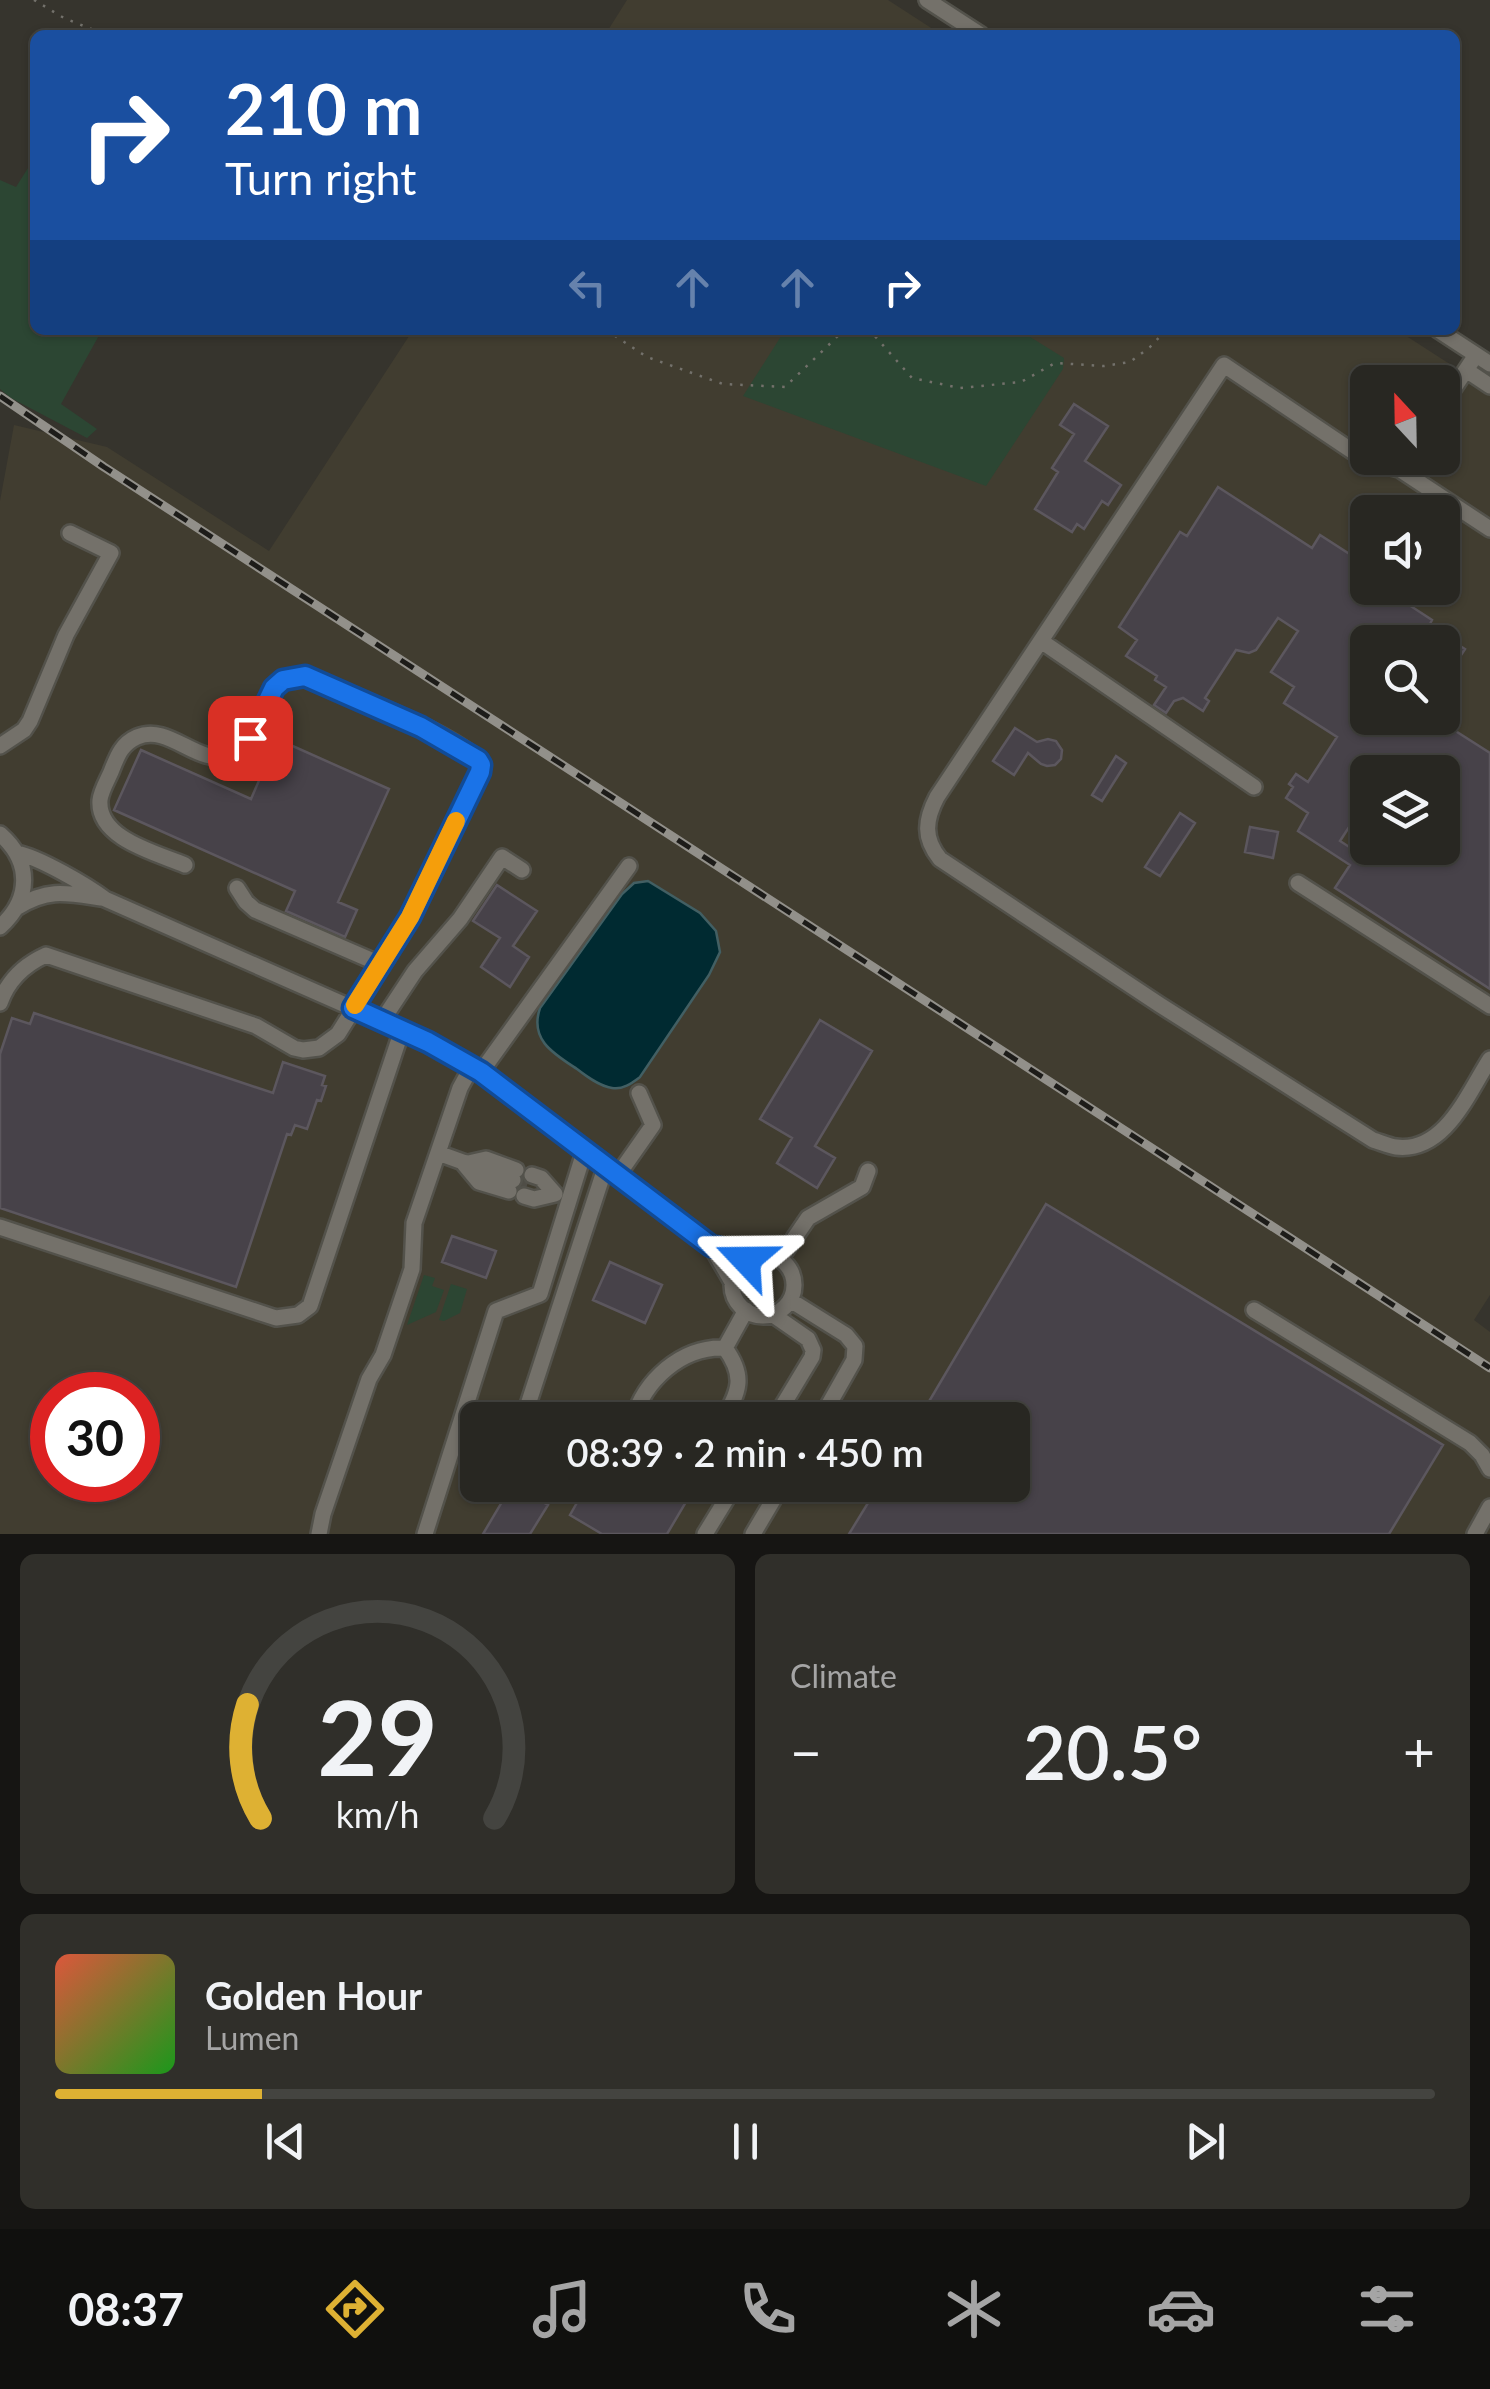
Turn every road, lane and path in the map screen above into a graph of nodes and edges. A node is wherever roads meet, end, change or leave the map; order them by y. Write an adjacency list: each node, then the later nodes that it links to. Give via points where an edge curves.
1 (34, 0): 3 (path)
2 (927, 0): 4 (street)
3 (94, 30)
4 (973, 30)
5 (614, 335): 6 (path, via 647,356 723,384 785,387)
6 (839, 335)
7 (874, 335): 8 (path, via 912,378 960,388 1020,382 1055,362 1130,362)
8 (1161, 335)
9 (1446, 335): 10 (street)
10 (1483, 360): 11 (street)
11 (1466, 370): 12 (street); 13 (street)
12 (1460, 379)
13 (1490, 386)
14 (1350, 449): 18 (street, via 1224,366)
15 (1419, 475): 16 (street)
16 (1490, 529)
17 (70, 532): 19 (street, via 111,553 24,730)
18 (1040, 641): 20 (street); 37 (street, via 929,811 928,839 940,859 1373,1140 1395,1147 1431,1140 1448,1126)
19 (0, 746)
20 (1254, 787)
21 (0, 834): 22 (street)
22 (17, 853): 28 (street); 29 (street, via 24,880)
23 (185, 865): 31 (street, via 124,839 105,821 101,796 120,750 132,739 158,734 204,754 234,753 248,742 274,688 300,676 421,727 474,756 481,768 410,917)
24 (629, 866): 38 (street)
25 (522, 870): 35 (street, via 502,857)
26 (1298, 884): 33 (street)
27 (237, 888): 31 (street, via 255,910)
28 (105, 899): 29 (street, via 53,893); 34 (street)
29 (17, 907): 30 (street)
30 (0, 927)
31 (380, 964): 34 (street)
32 (0, 1003): 34 (street, via 12,979 46,956 256,1026 303,1050 338,1034)
33 (1490, 1006)
34 (353, 1008): 35 (street)
35 (382, 1021): 36 (street)
36 (402, 1030): 38 (street); 45 (street, via 310,1306 298,1315 276,1318)
37 (1490, 1060)
38 (476, 1069): 40 (street); 41 (street, via 460,1088)
39 (639, 1094): 42 (street, via 653,1125)
40 (585, 1149): 42 (street); 44 (street)
41 (438, 1152): 44 (street, via 520,1183 540,1178); 64 (street, via 414,1224 412,1269)
42 (612, 1170): 46 (street); 55 (street)
43 (868, 1172): 48 (street, via 862,1187 808,1218)
44 (563, 1197): 65 (street, via 540,1294 496,1311)
45 (0, 1227)
46 (711, 1246): 47 (street); 49 (street)
47 (754, 1256): 48 (street); 49 (street)
48 (780, 1259): 50 (street, via 793,1278)
49 (732, 1282): 51 (street)
50 (790, 1300): 53 (street); 59 (street, via 855,1346)
51 (746, 1310): 53 (street); 54 (street)
52 (1254, 1310): 60 (street, via 1470,1444)
53 (772, 1314): 58 (street, via 814,1350)
54 (726, 1348): 56 (street, via 669,1365); 57 (street, via 739,1386)
55 (528, 1402)
56 (642, 1402)
57 (732, 1402)
58 (785, 1402)
59 (830, 1402)
60 (1490, 1470)
61 (725, 1502): 66 (street)
62 (772, 1502): 67 (street)
63 (1490, 1506): 68 (street)
64 (320, 1534)
65 (425, 1534)
66 (705, 1534)
67 (753, 1534)
68 (1475, 1534)

